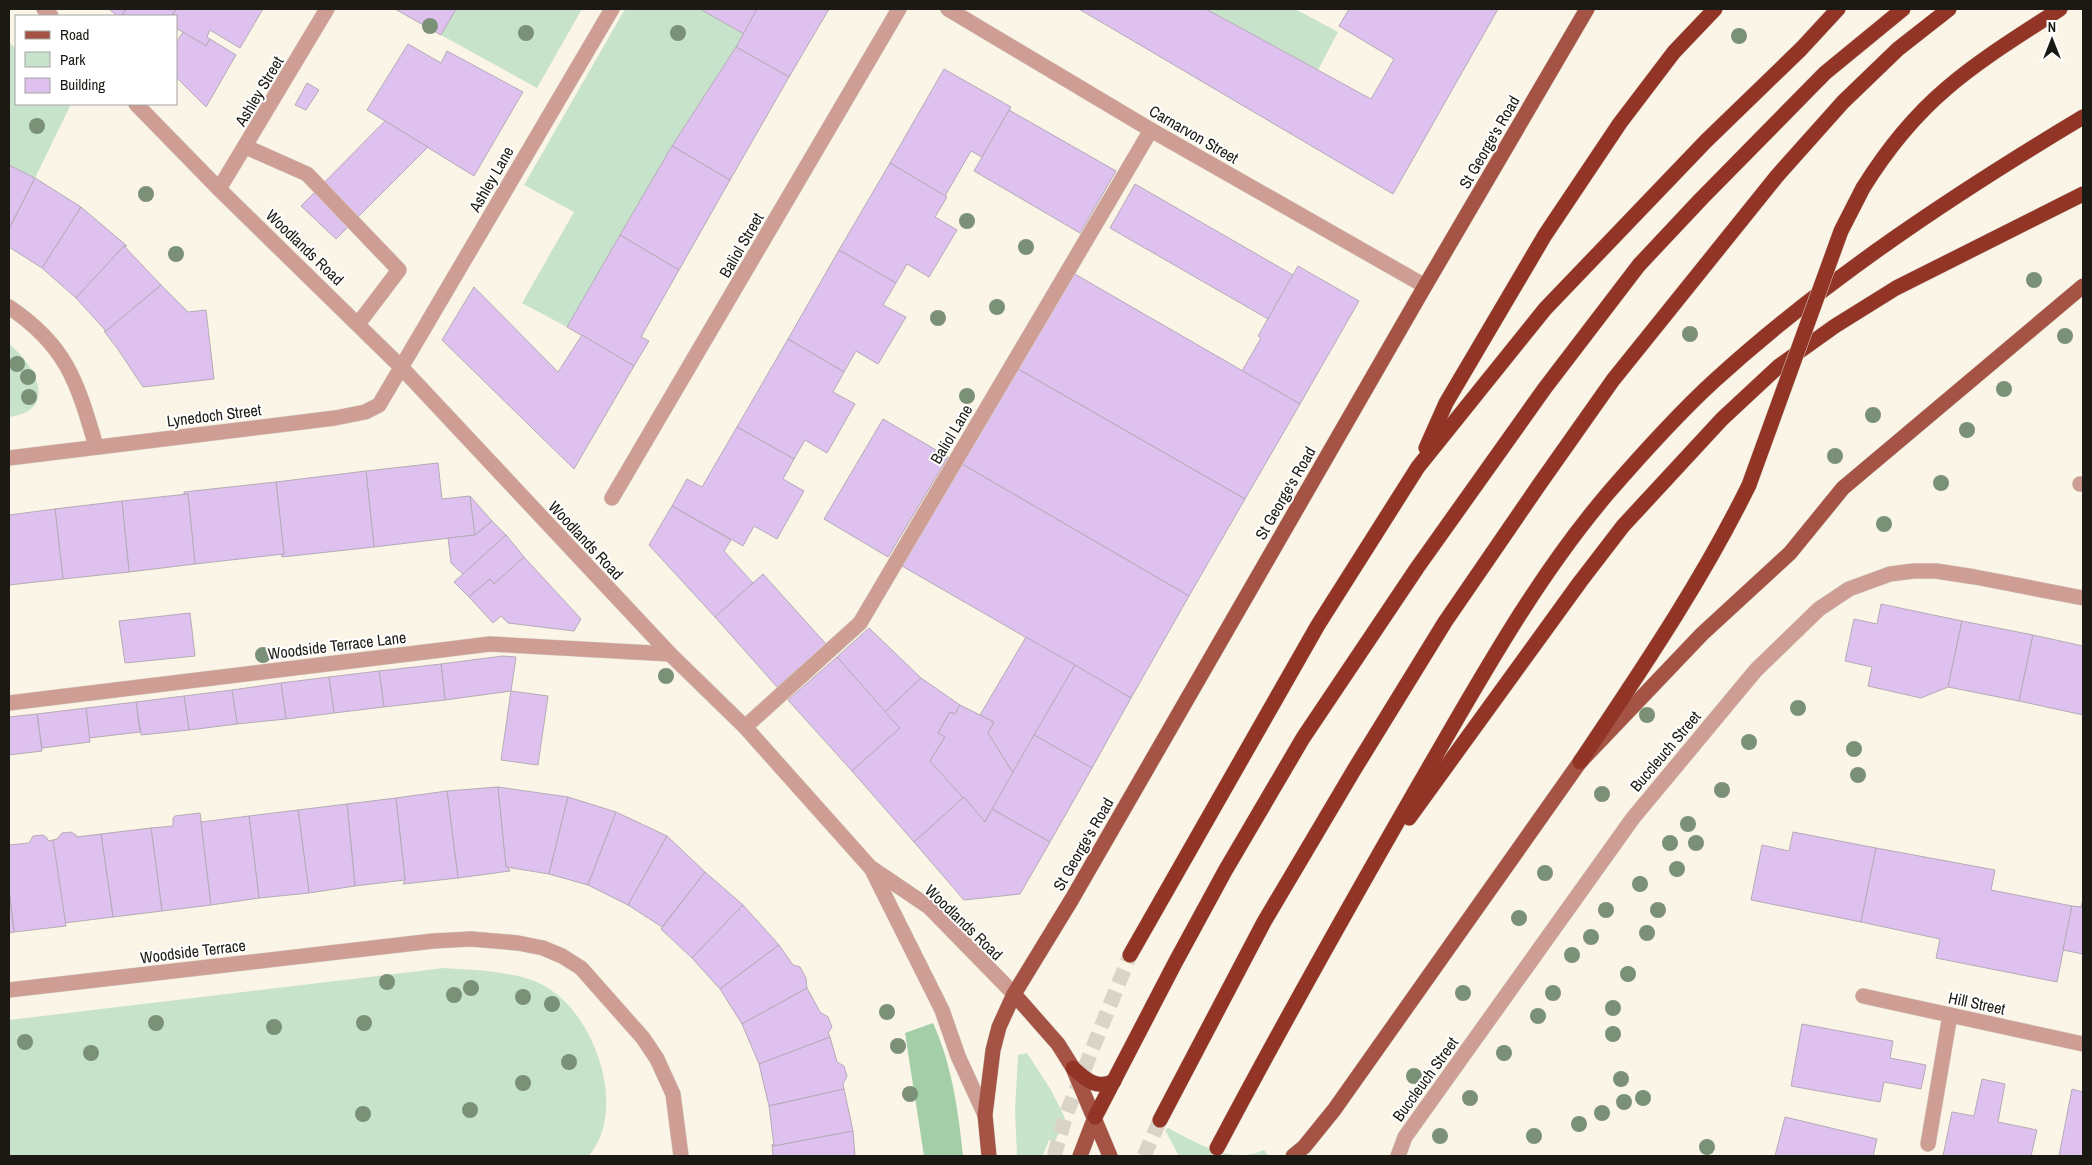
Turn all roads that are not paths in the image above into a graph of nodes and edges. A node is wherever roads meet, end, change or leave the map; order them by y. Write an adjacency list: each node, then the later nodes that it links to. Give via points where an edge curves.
1 (327, 9): 14 (street, Ashley Street)
2 (612, 9): 21 (street, Ashley Lane)
3 (899, 9): 25 (street, Baliol Street)
4 (948, 9): 13 (street, Carnarvon Street)
5 (1587, 9): 17 (main road, St George's Road)
6 (1715, 9): 24 (highway, via 1674,52 1632,107 1545,235 1446,403)
7 (1838, 9): 24 (highway, via 1699,148 1545,310)
8 (1904, 9): 40 (highway, via 1825,73 1639,264 1546,388 1417,568 1303,738 1225,871)
9 (1949, 9): 43 (highway, via 1898,49 1843,102 1777,176 1613,380 1445,622 1354,770 1264,922)
10 (2060, 9): 30 (highway, bridge, via 1946,88 1910,125 1863,188 1841,231 1749,485 1673,623)
11 (137, 105): 15 (street, Woodlands Road)
12 (2083, 117): 32 (highway, via 2007,162 1848,271 1712,383 1666,430 1609,492 1558,556 1491,660)
13 (1151, 130): 17 (street, Carnarvon Street); 29 (street, Baliol Lane, via 860,623)
14 (246, 147): 15 (street, Ashley Street); 20 (street, via 307,174 399,270)
15 (220, 189): 20 (street, Woodlands Road)
16 (2083, 194): 32 (highway, via 1896,288 1835,326 1779,366 1722,419 1623,526)
17 (1425, 286): 35 (main road, St George's Road)
18 (2083, 286): 30 (main road, via 1843,488 1790,552 1702,634)
19 (9, 307): 22 (street, via 51,342 64,359 76,383)
20 (358, 324): 21 (street, Woodlands Road)
21 (401, 367): 22 (street, Lynedoch Street, via 379,405 365,412); 27 (street, Woodlands Road)
22 (96, 446): 23 (street, Lynedoch Street)
23 (9, 458)
24 (1418, 467): 33 (highway, via 1318,625)
25 (612, 498)
26 (2083, 598): 51 (street, Buccleuch Street, via 1975,577 1914,571 1890,574 1864,583 1819,609 1756,670 1633,818 1405,1137)
27 (670, 654): 28 (street, Woodside Terrace Lane, via 490,644); 29 (street, Woodlands Road)
28 (9, 703)
29 (745, 727): 31 (street, Woodlands Road)
30 (1580, 762): 50 (main road, via 1334,1110)
31 (870, 866): 35 (street, Woodlands Road, via 929,907); 41 (street, via 942,1010)
32 (1359, 888): 45 (highway)
33 (1130, 955)
34 (9, 990): 46 (street, Woodside Terrace, via 382,946 471,939 543,948 581,968 643,1038 657,1059 673,1094)
35 (1014, 994): 39 (main road, via 1058,1044); 41 (main road, St George's Road, via 998,1027 992,1050)
36 (1863, 996): 37 (street, Hill Street)
37 (1950, 1015): 38 (street, Hill Street); 44 (street)
38 (2083, 1044)
39 (1073, 1068): 40 (highway, via 1096,1085); 42 (main road)
40 (1114, 1081): 42 (highway)
41 (984, 1115): 47 (main road, St George's Road)
42 (1095, 1117): 48 (main road); 49 (main road)
43 (1160, 1120)
44 (1928, 1144)
45 (1217, 1148)
46 (681, 1156)
47 (989, 1156)
48 (1080, 1156)
49 (1110, 1156)
50 (1294, 1156)
51 (1398, 1156)

